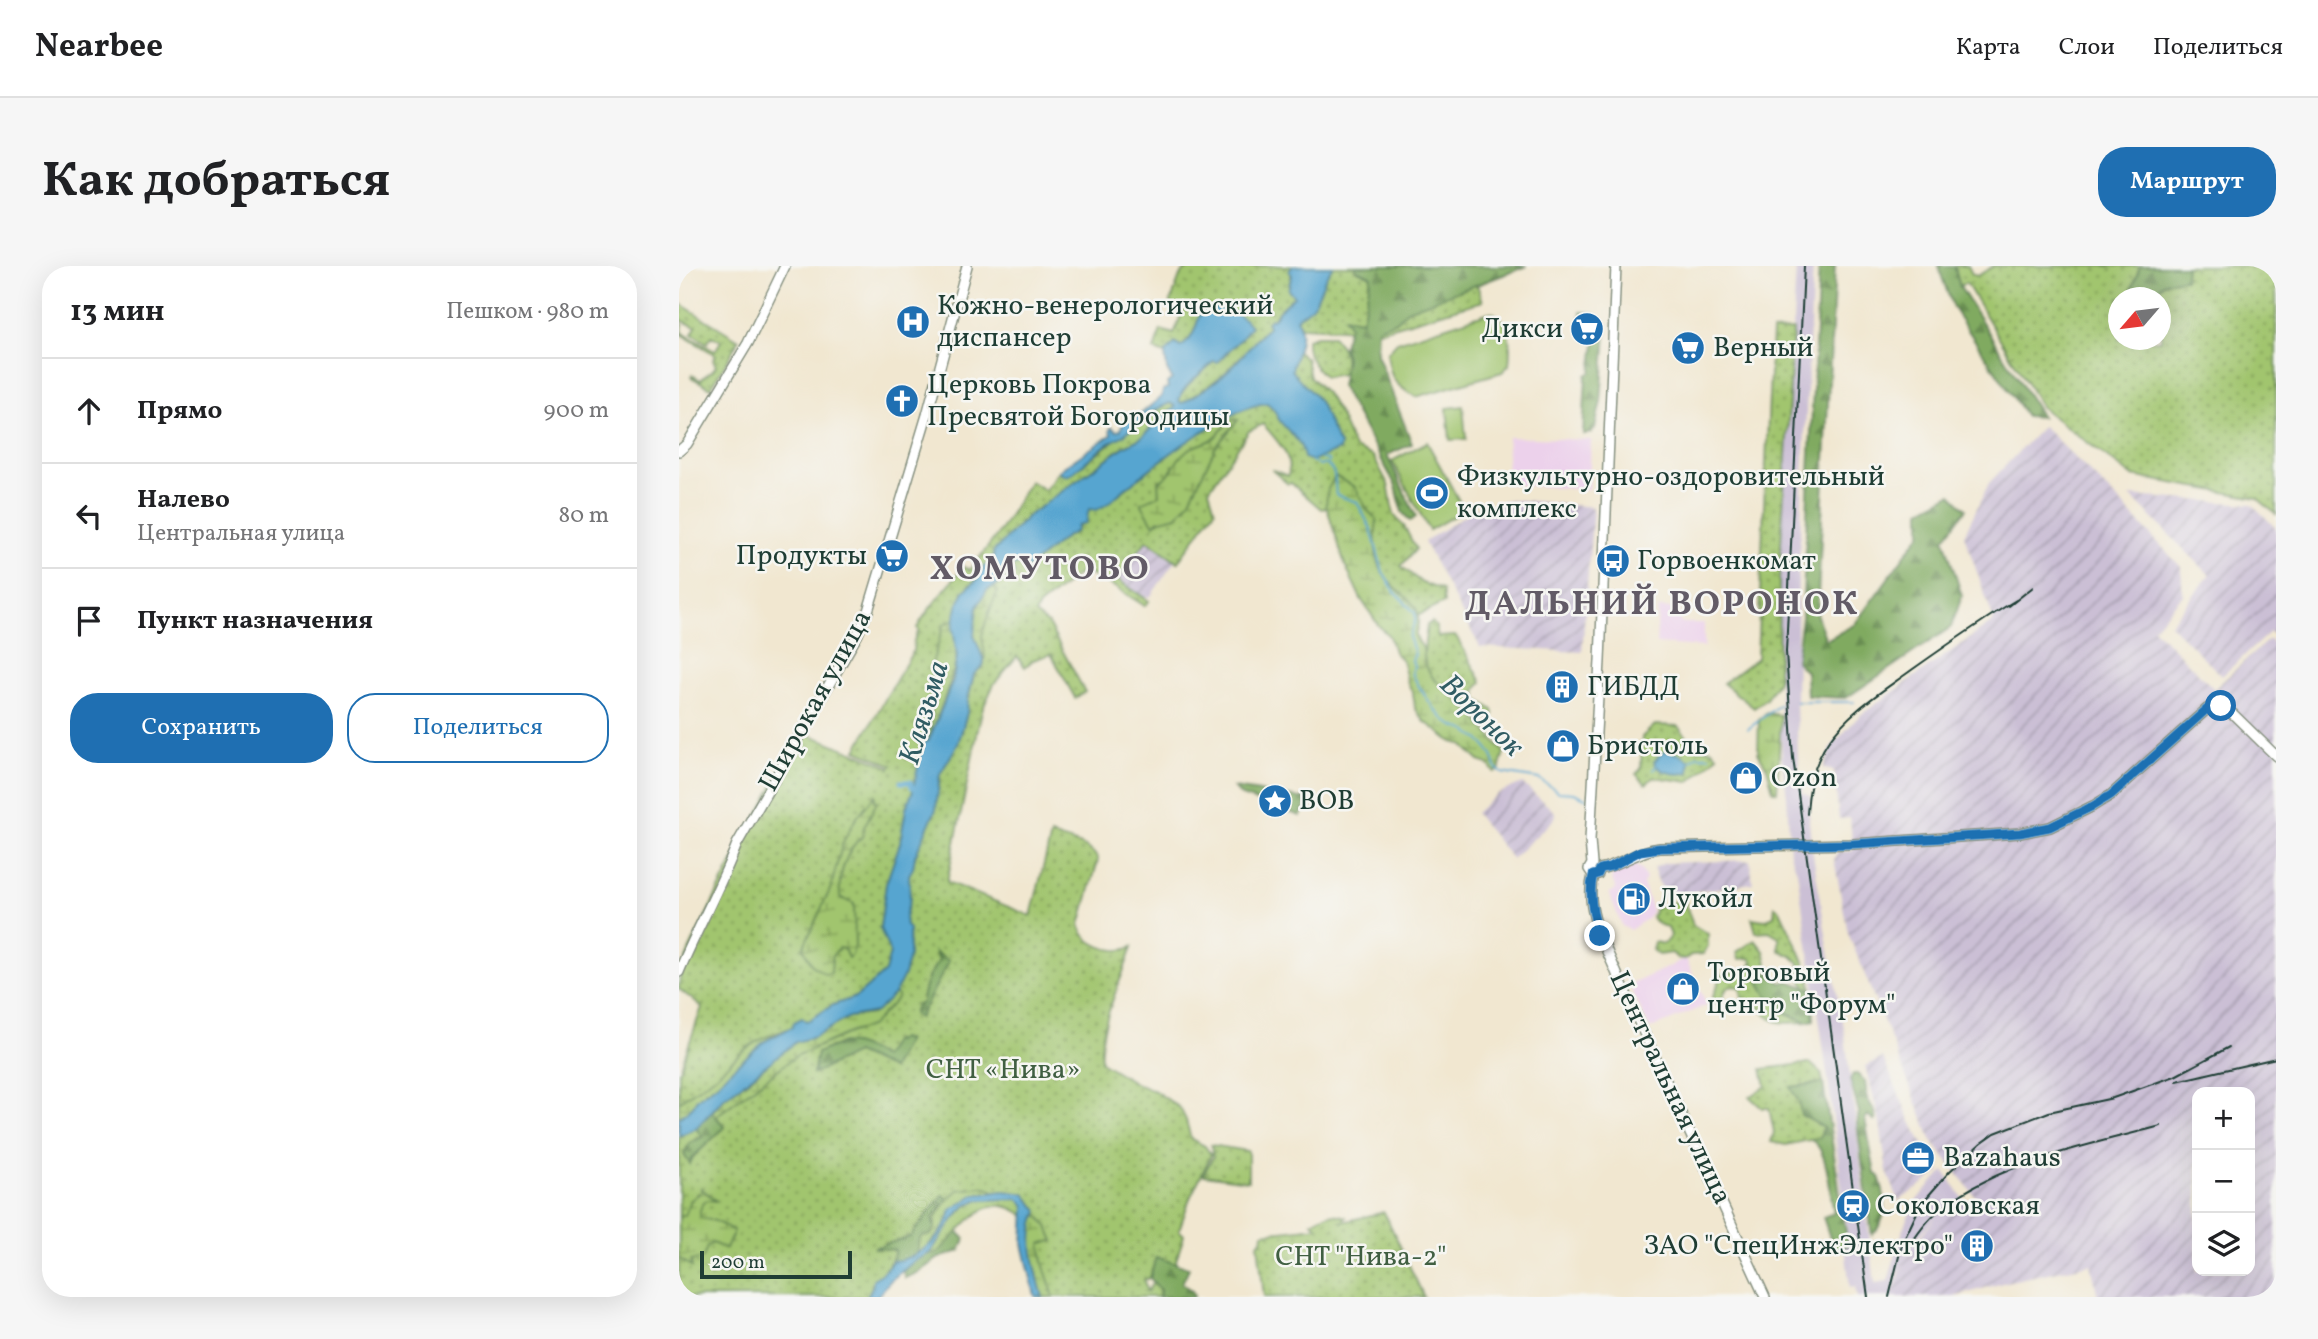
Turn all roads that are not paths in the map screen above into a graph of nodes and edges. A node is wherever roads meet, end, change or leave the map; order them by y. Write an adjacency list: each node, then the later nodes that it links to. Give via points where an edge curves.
1 (785, 266): 4 (street, via 748,343)
2 (967, 266): 7 (street, Широкая улица, via 868,611 735,849)
3 (1616, 266): 6 (street, Центральная улица, via 1590,840)
4 (679, 451)
5 (2276, 756): 6 (street, via 2233,714 2216,705 2111,795 2050,827 1853,844 1660,848)
6 (1595, 869): 8 (street, Центральная улица, via 1592,909 1600,936)
7 (679, 972)
8 (1765, 1297)

